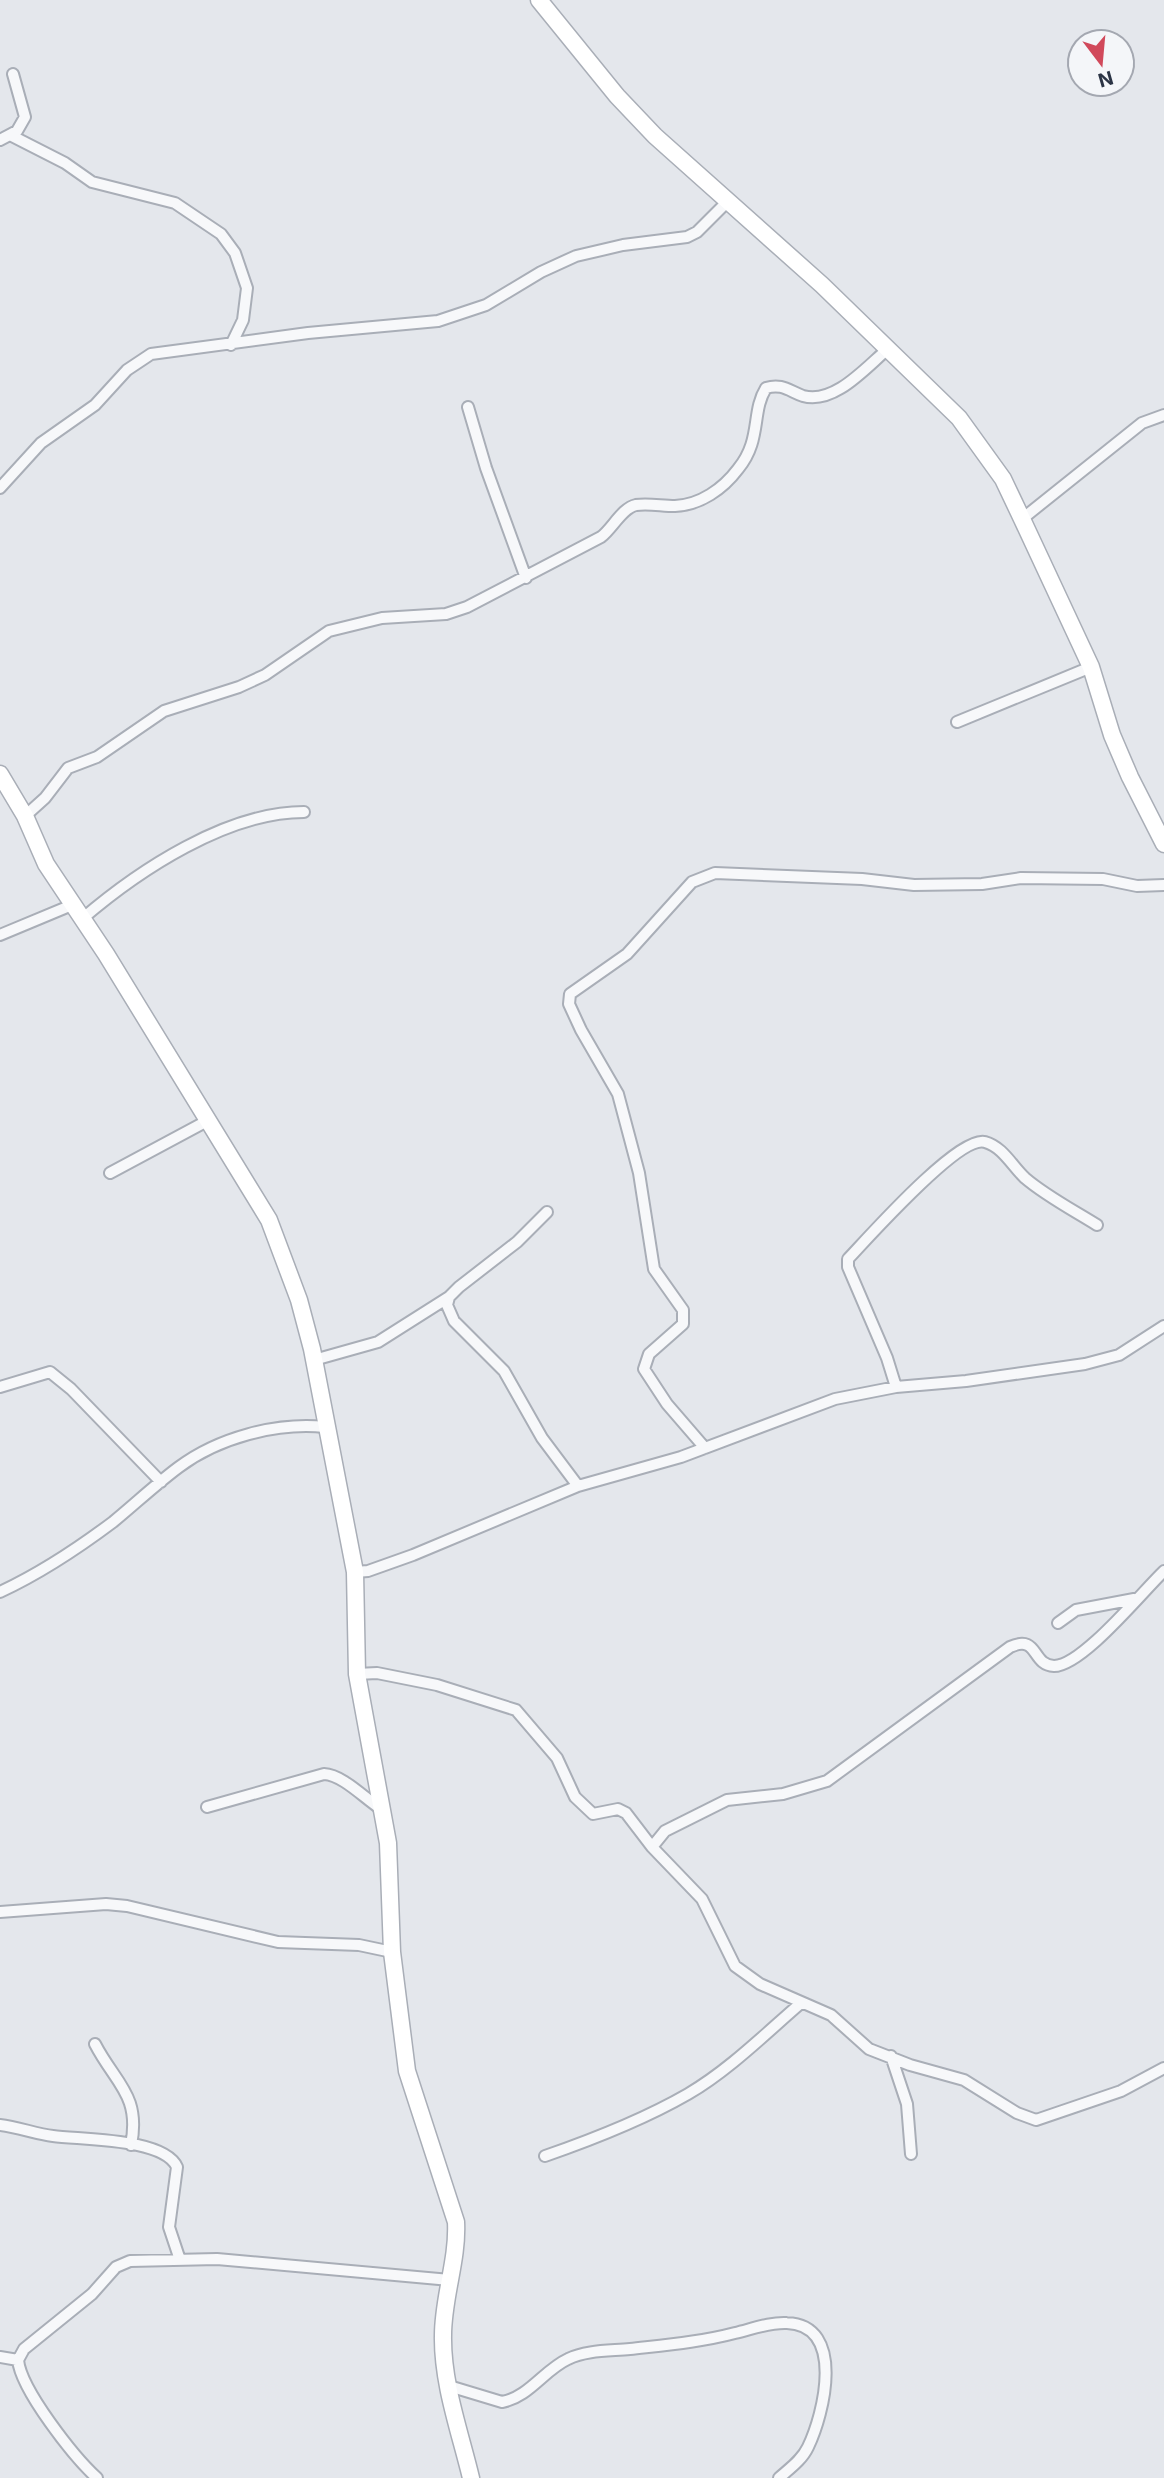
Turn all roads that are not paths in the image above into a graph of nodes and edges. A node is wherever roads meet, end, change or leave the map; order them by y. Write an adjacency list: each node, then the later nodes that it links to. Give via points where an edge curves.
1 (541, 1): 5 (street, via 617,96)
2 (13, 74): 3 (street, via 25,117)
3 (12, 135): 4 (street); 6 (street, via 92,182 175,203 221,234 235,253 247,289 243,320)
4 (0, 140)
5 (726, 203): 6 (street, via 687,237 576,256 486,305 439,321); 7 (street)
6 (231, 345): 10 (street, via 140,359 95,405 41,443)
7 (889, 348): 11 (street, via 959,418 1003,479); 12 (street, via 828,394 804,396 783,387 766,388 751,447 724,484 691,504 636,505 601,537)
8 (468, 407): 12 (street)
9 (1164, 415): 11 (street, via 1142,424)
10 (0, 488)
11 (1022, 519): 13 (street)
12 (526, 578): 17 (street, via 446,614 382,618 329,631 265,675 164,711 97,757 68,768)
13 (1091, 667): 14 (street); 18 (street, via 1112,735)
14 (957, 722)
15 (0, 774): 17 (street)
16 (304, 812): 21 (street, via 276,812 166,857)
17 (25, 816): 20 (street)
18 (1164, 844)
19 (1164, 885): 33 (street, via 1021,878 914,885 715,873 692,882 642,940 570,994 569,1004 607,1070 628,1126 654,1269 683,1310 683,1324 649,1354 644,1369)
20 (72, 905): 21 (street); 22 (street)
21 (82, 919): 23 (street)
22 (0, 935)
23 (207, 1121): 24 (street); 29 (street, via 282,1248)
24 (110, 1173)
25 (547, 1212): 27 (street)
26 (1097, 1225): 31 (street, via 1024,1177 986,1142 977,1141 948,1160 848,1259)
27 (449, 1297): 29 (street, via 378,1342); 35 (street, via 449,1314 504,1371 542,1438)
28 (1164, 1326): 31 (street, via 1119,1355 1085,1364)
29 (314, 1360): 32 (street)
30 (0, 1387): 34 (street, via 50,1372)
31 (896, 1387): 33 (street, via 835,1399)
32 (325, 1427): 34 (street, via 297,1425 226,1441 202,1452); 37 (street)
33 (705, 1448): 35 (street)
34 (161, 1482): 38 (street, via 62,1558)
35 (579, 1486): 37 (street, via 404,1559)
36 (1164, 1571): 39 (street)
37 (355, 1572): 41 (street)
38 (0, 1592)
39 (1134, 1600): 40 (street, via 1076,1610); 44 (street, via 1099,1639 1071,1661 1052,1666 1029,1644 1019,1642 827,1781 783,1794 727,1800 665,1831)
40 (1058, 1623)
41 (357, 1674): 43 (street); 44 (street, via 437,1685 516,1710 557,1758 575,1797 586,1809 593,1814 618,1809 626,1813)
42 (207, 1807): 43 (street, via 324,1774 342,1778)
43 (381, 1809): 46 (street, via 392,1895)
44 (652, 1847): 47 (street, via 702,1899 735,1966)
45 (0, 1912): 46 (street, via 127,1906 278,1942 359,1945)
46 (392, 1952): 56 (street, via 407,2071 456,2222)
47 (801, 2003): 49 (street, via 841,2022 869,2049); 54 (street, via 690,2093 600,2137)
48 (94, 2044): 52 (street, via 131,2098 135,2121)
49 (891, 2056): 50 (street, via 964,2080 1036,2120 1111,2095); 53 (street, via 907,2104)
50 (1164, 2068)
51 (0, 2125): 52 (street)
52 (131, 2145): 55 (street, via 169,2156 177,2167 169,2227)
53 (911, 2154)
54 (545, 2157)
55 (179, 2257): 56 (street); 58 (street, via 130,2261 116,2267 92,2294 24,2349)
56 (450, 2280): 59 (street, via 443,2332)
57 (0, 2357): 58 (street)
58 (18, 2360): 60 (street, via 29,2391)
59 (449, 2386): 61 (street); 62 (street, via 502,2402 581,2354 719,2337 787,2322 799,2325 821,2342 827,2355 825,2374 807,2448)
60 (97, 2478)
61 (471, 2478)
62 (779, 2478)

